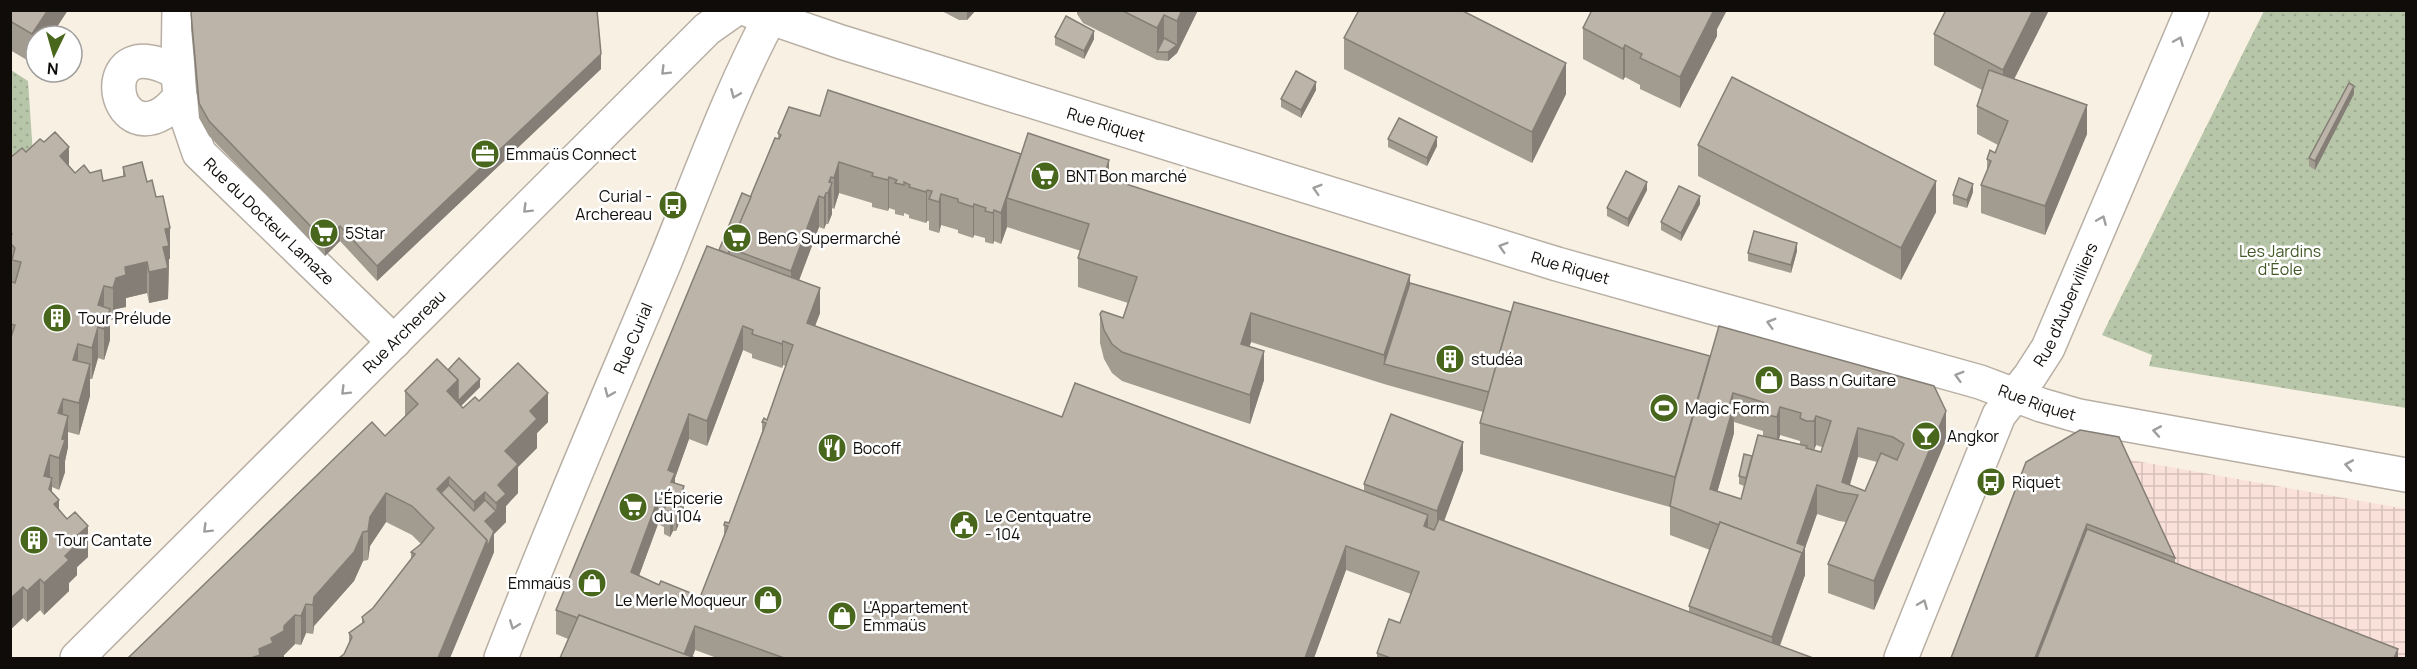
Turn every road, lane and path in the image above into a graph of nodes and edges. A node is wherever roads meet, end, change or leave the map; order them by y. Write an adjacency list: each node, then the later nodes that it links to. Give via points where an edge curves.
1 (179, 10): 5 (street, Rue du Docteur Lamaze, via 179,85 200,153)
2 (734, 10): 5 (street, Rue Archereau, one-way to 5, via 706,29)
3 (2192, 10): 6 (street, Rue d'Aubervilliers, one-way to 3, via 2048,348)
4 (764, 13): 6 (street, Rue Riquet, one-way to 4, via 1980,382 1557,264); 9 (street, Rue Curial, one-way to 9, via 754,49)
5 (394, 342): 8 (street, Rue Archereau, one-way to 8)
6 (2014, 395): 7 (street, Rue Riquet, one-way to 6, via 2079,416); 10 (street, Rue d'Aubervilliers, one-way to 6, via 1999,415)
7 (2406, 475)
8 (77, 658)
9 (501, 658)
10 (1901, 658)

